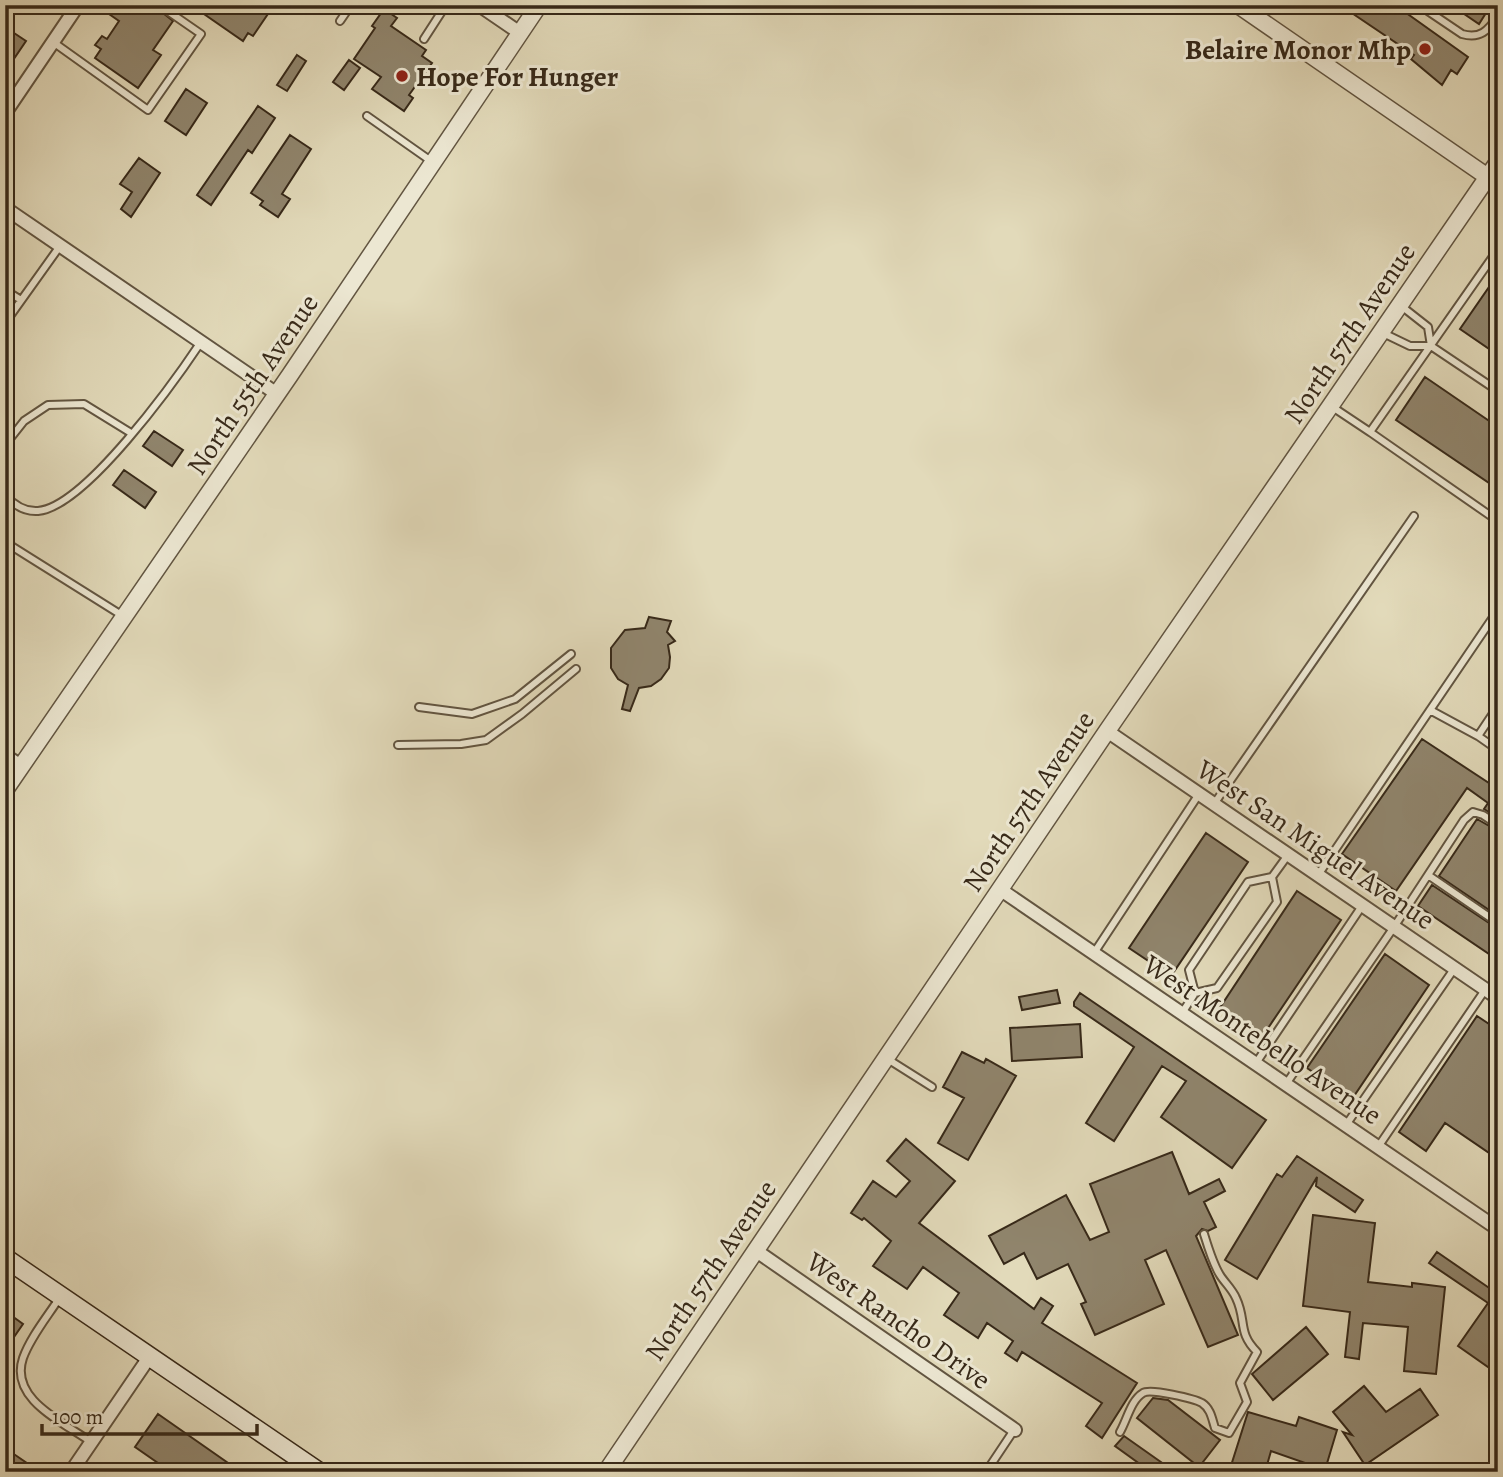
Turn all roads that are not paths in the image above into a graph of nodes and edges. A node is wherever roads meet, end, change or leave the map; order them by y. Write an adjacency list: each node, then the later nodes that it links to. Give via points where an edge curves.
1 (78, 5): 13 (street)
2 (159, 5): 13 (lane, via 201,33 148,110)
3 (351, 5): 10 (lane)
4 (446, 5): 12 (lane)
5 (479, 5): 11 (street)
6 (539, 5): 11 (street, North 55th Avenue)
7 (1238, 5): 18 (street)
8 (1419, 5): 9 (lane, via 1470,36 1485,33)
9 (1498, 16)
10 (340, 21)
11 (520, 33): 17 (street, North 55th Avenue)
12 (424, 39)
13 (53, 42): 14 (street)
14 (5, 113)
15 (367, 116): 17 (lane)
16 (1498, 162): 18 (street, North 57th Avenue)
17 (434, 163): 30 (street, North 55th Avenue)
18 (1493, 180): 24 (street, North 57th Avenue)
19 (5, 208): 20 (street)
20 (60, 246): 23 (lane); 27 (street)
21 (1498, 257): 28 (lane, via 1494,255)
22 (5, 290): 23 (lane)
23 (21, 300): 25 (lane)
24 (1400, 305): 26 (street, North 57th Avenue); 28 (lane, via 1428,327)
25 (5, 323)
26 (1381, 332): 28 (lane, via 1410,346); 31 (street, North 57th Avenue)
27 (201, 342): 30 (street); 33 (lane)
28 (1431, 346): 29 (lane); 32 (lane)
29 (1498, 391)
30 (278, 394): 40 (street, North 55th Avenue)
31 (1331, 405): 32 (lane); 46 (street, North 57th Avenue)
32 (1370, 432): 37 (lane)
33 (131, 433): 34 (lane, via 85,404 48,405 24,421); 35 (lane, via 57,505 27,511)
34 (5, 445)
35 (5, 495)
36 (1414, 516): 54 (lane)
37 (1498, 521)
38 (5, 542): 40 (lane)
39 (1498, 610): 45 (lane)
40 (125, 617): 51 (street, North 55th Avenue)
41 (571, 654): 44 (lane, via 515,699 472,714)
42 (576, 669): 48 (lane, via 486,740)
43 (1498, 706): 47 (lane)
44 (419, 707)
45 (1430, 710): 47 (lane); 57 (lane)
46 (1107, 731): 53 (street, West San Miguel Avenue); 60 (street, North 57th Avenue)
47 (1478, 736): 49 (lane)
48 (398, 745)
49 (1498, 750)
50 (5, 751): 51 (lane)
51 (23, 764): 52 (street, North 55th Avenue)
52 (5, 790)
53 (1199, 794): 54 (street, West San Miguel Avenue); 64 (lane)
54 (1214, 804): 56 (street, West San Miguel Avenue)
55 (1498, 825): 58 (lane, via 1473,812)
56 (1288, 855): 57 (street, West San Miguel Avenue); 59 (lane)
57 (1318, 875): 61 (street, West San Miguel Avenue)
58 (1428, 875): 62 (lane); 63 (lane)
59 (1272, 877): 67 (lane, via 1277,902 1217,988); 67 (lane, via 1248,882 1189,970)
60 (1001, 890): 64 (street, West Montebello Avenue); 70 (street, North 57th Avenue)
61 (1362, 906): 63 (street, West San Miguel Avenue); 71 (lane)
62 (1498, 923)
63 (1394, 927): 65 (street, West San Miguel Avenue); 72 (lane)
64 (1094, 953): 69 (street, West Montebello Avenue)
65 (1454, 968): 66 (street, West San Miguel Avenue); 74 (lane)
66 (1485, 989): 68 (street, West San Miguel Avenue); 75 (lane)
67 (1195, 993): 69 (lane)
68 (1498, 998)
69 (1182, 1013): 71 (street, West Montebello Avenue)
70 (886, 1058): 73 (lane); 78 (street, North 57th Avenue)
71 (1256, 1063): 72 (street, West Montebello Avenue)
72 (1286, 1084): 74 (street, West Montebello Avenue)
73 (932, 1087)
74 (1346, 1125): 75 (street, West Montebello Avenue)
75 (1378, 1147): 76 (street, West Montebello Avenue)
76 (1498, 1228)
77 (1204, 1234): 83 (lane, via 1220,1276 1236,1297 1242,1330 1257,1352 1240,1383 1247,1402 1229,1433 1215,1428 1202,1403 1152,1390 1137,1399)
78 (755, 1250): 82 (street, West Rancho Drive); 88 (street, North 57th Avenue)
79 (5, 1258): 80 (main road)
80 (61, 1296): 81 (main road); 84 (lane, via 23,1358 20,1382 35,1403)
81 (150, 1356): 84 (street); 85 (main road)
82 (1014, 1430): 89 (lane)
83 (1120, 1432)
84 (91, 1442): 86 (street)
85 (292, 1464): 87 (main road)
86 (71, 1472)
87 (318, 1472)
88 (606, 1472)
89 (986, 1472)

